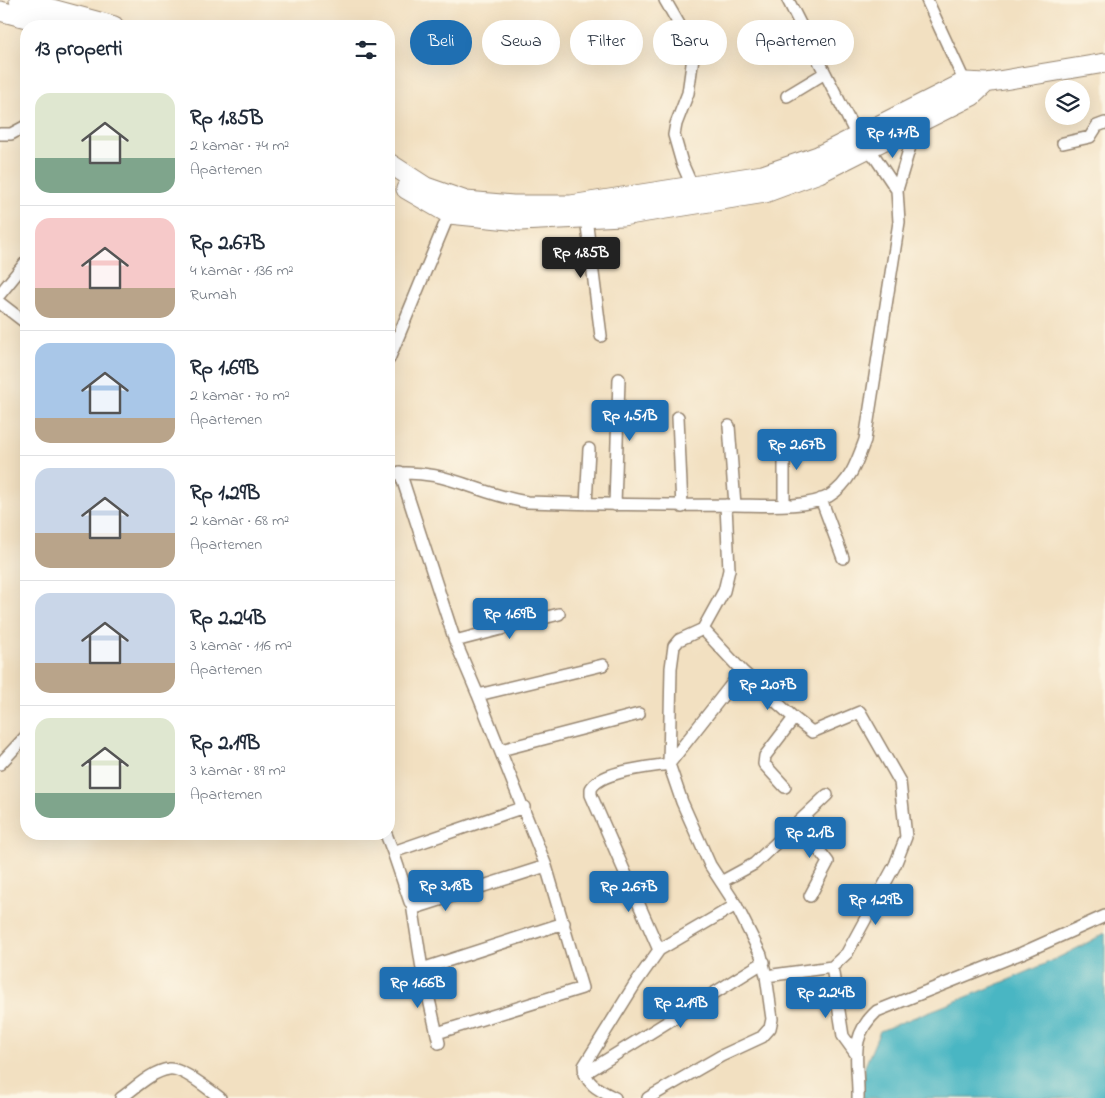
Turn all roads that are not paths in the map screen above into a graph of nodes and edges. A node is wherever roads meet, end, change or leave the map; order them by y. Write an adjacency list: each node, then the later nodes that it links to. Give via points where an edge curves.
1 (665, 0): 20 (street, via 694,50 688,93 674,136)
2 (788, 0): 8 (street)
3 (927, 0): 9 (street)
4 (8, 6): 5 (highway); 6 (highway)
5 (42, 20)
6 (82, 20)
7 (1105, 63): 9 (highway, via 986,83)
8 (825, 73): 10 (street); 15 (street)
9 (968, 89): 11 (highway); 15 (highway)
10 (788, 96)
11 (917, 123): 15 (highway); 21 (street)
12 (1105, 123): 16 (street, via 1097,126 1090,137)
13 (20, 129): 14 (street, via 11,134)
14 (0, 134)
15 (861, 142): 18 (highway, via 818,156); 21 (street, via 876,157)
16 (1063, 143)
17 (395, 167): 20 (highway, via 426,187 447,195 466,201 514,205 571,205)
18 (781, 179): 20 (highway); 23 (highway, via 765,194 622,216)
19 (395, 181): 22 (highway)
20 (693, 188)
21 (897, 190): 37 (street, via 898,222 865,440 846,481)
22 (449, 214): 23 (highway, via 520,222); 29 (street)
23 (586, 218): 28 (street)
24 (20, 269): 25 (street)
25 (0, 294)
26 (0, 302): 27 (street)
27 (20, 318)
28 (601, 336)
29 (395, 344)
30 (619, 379): 39 (street)
31 (678, 417): 42 (street)
32 (730, 426): 40 (street)
33 (784, 437): 41 (street)
34 (589, 449): 38 (street)
35 (395, 473): 38 (street, via 437,474 512,500)
36 (395, 476): 46 (street)
37 (820, 500): 41 (street); 43 (street)
38 (586, 504): 39 (street)
39 (615, 505): 42 (street)
40 (730, 505): 41 (street); 42 (street); 45 (street, via 728,582)
41 (784, 505)
42 (682, 507)
43 (843, 558)
44 (559, 614): 46 (street)
45 (703, 629): 48 (street); 55 (street, via 679,640 674,646)
46 (455, 641): 49 (street)
47 (603, 665): 49 (street)
48 (742, 670): 51 (street); 55 (street)
49 (478, 695): 53 (street)
50 (639, 714): 53 (street)
51 (794, 718): 56 (street, via 765,756 764,764); 71 (street, via 812,732 860,712 900,782 906,837 895,865 847,953)
52 (20, 742): 54 (street)
53 (501, 750): 58 (street)
54 (0, 764)
55 (669, 764): 63 (street, via 682,802); 69 (street, via 612,775 598,780 591,789 591,796)
56 (785, 787)
57 (826, 795): 59 (street)
58 (524, 808): 61 (street); 62 (street)
59 (798, 823): 63 (street, via 754,864); 64 (street, via 828,862)
60 (388, 840): 61 (street)
61 (393, 852): 65 (street)
62 (546, 866): 65 (street, via 422,906); 68 (street)
63 (721, 882): 66 (street)
64 (810, 896)
65 (412, 904): 72 (street)
66 (736, 906): 69 (street); 70 (street)
67 (1105, 916): 74 (street, via 877,1011 865,1022)
68 (564, 923): 72 (street); 72 (street, via 582,988 438,1038)
69 (659, 950): 75 (street, via 584,1066)
70 (764, 962): 73 (street); 75 (street)
71 (832, 967): 73 (street); 74 (street, via 842,1036)
72 (422, 969)
73 (766, 976): 79 (street, via 772,1020 767,1033)
74 (856, 1054): 80 (street)
75 (584, 1074): 78 (street, via 590,1082)
76 (121, 1098): 77 (street, via 169,1068)
77 (220, 1098)
78 (615, 1098)
79 (648, 1098)
80 (858, 1098)

